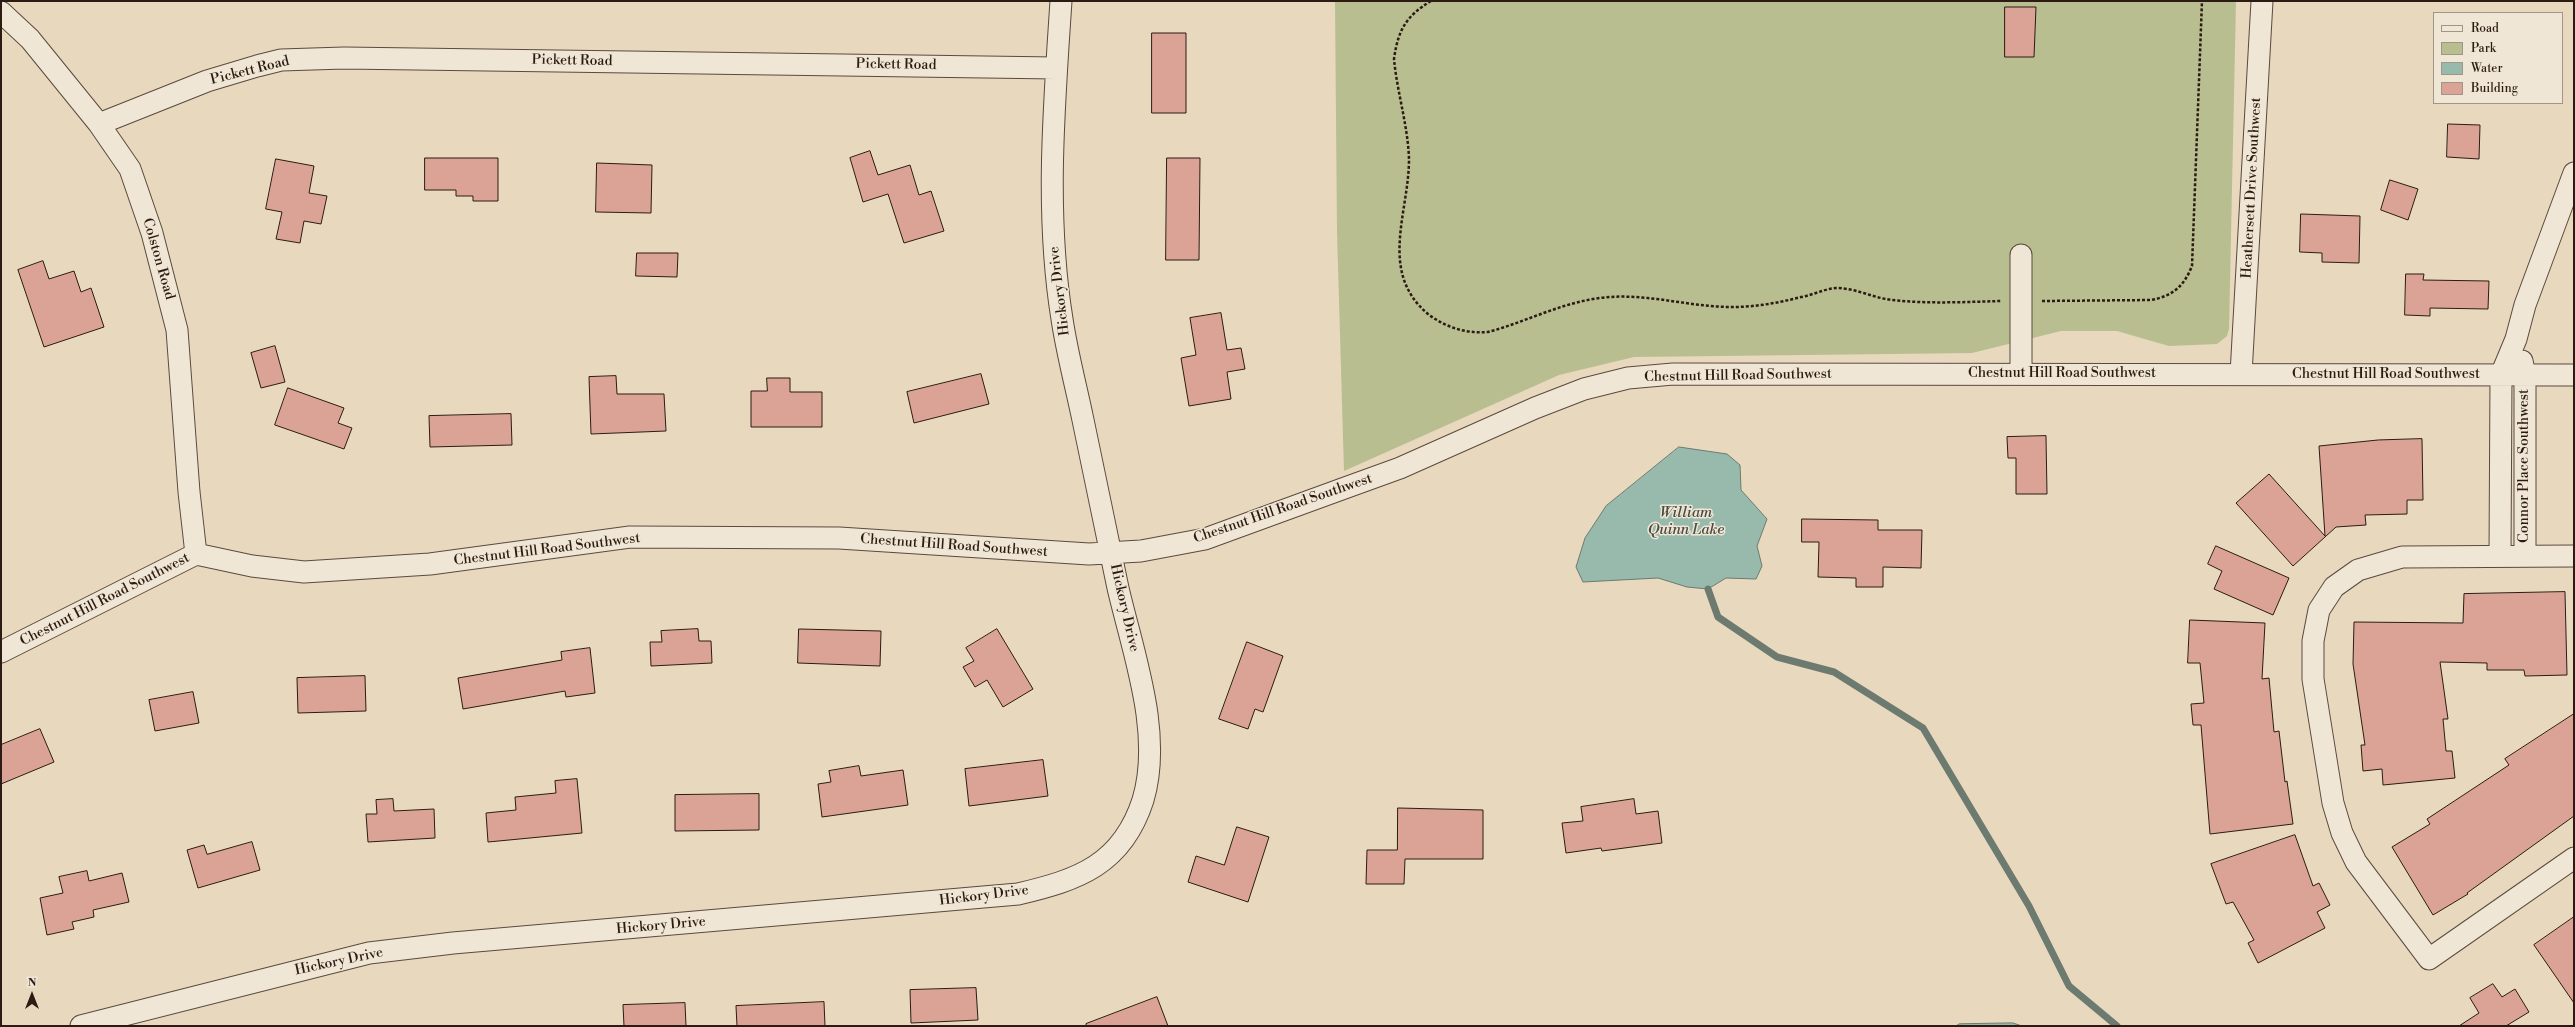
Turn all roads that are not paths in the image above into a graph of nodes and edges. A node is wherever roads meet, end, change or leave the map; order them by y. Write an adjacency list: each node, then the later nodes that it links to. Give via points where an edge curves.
1 (1061, 1): 4 (street, Hickory Drive)
2 (2262, 1): 10 (street, Heathersett Drive Southwest)
3 (1, 12): 5 (street, Colston Road, via 30,39)
4 (1056, 68): 5 (street, Pickett Road, via 344,58 281,60 207,81); 17 (street, Hickory Drive, via 1052,191 1061,312)
5 (99, 124): 16 (street, Colston Road, via 130,169 152,233 177,330)
6 (2574, 173): 8 (street, via 2525,305)
7 (2021, 254): 9 (street)
8 (2516, 339): 11 (street); 12 (street, Connor Place Southwest)
9 (2021, 374): 10 (street, Chestnut Hill Road Southwest); 17 (street, Chestnut Hill Road Southwest, via 1673,374 1628,378 1584,389 1400,468 1205,539)
10 (2241, 374): 11 (street, Chestnut Hill Road Southwest)
11 (2501, 375): 12 (street, Chestnut Hill Road Southwest); 14 (street, Connor Place Southwest)
12 (2525, 375): 13 (street, Chestnut Hill Road Southwest); 15 (street, Connor Place Southwest)
13 (2574, 375)
14 (2501, 454): 15 (street); 18 (street, Connor Place Southwest)
15 (2525, 454): 19 (street, Connor Place Southwest)
16 (196, 554): 17 (street, Chestnut Hill Road Southwest, via 252,566 304,572 430,564 630,538 839,538); 21 (street, Chestnut Hill Road Southwest)
17 (1111, 554): 23 (street, Hickory Drive, via 1150,732 1150,768 1142,801 1127,832 1110,857 1087,872 1054,886 1018,894 369,953)
18 (2500, 556): 19 (street); 22 (street, via 2402,557 2358,570 2334,587 2319,610 2313,641 2313,679 2333,803 2342,833 2356,862 2429,959)
19 (2525, 556): 20 (street)
20 (2574, 556)
21 (1, 652)
22 (2574, 858)
23 (81, 1026)

